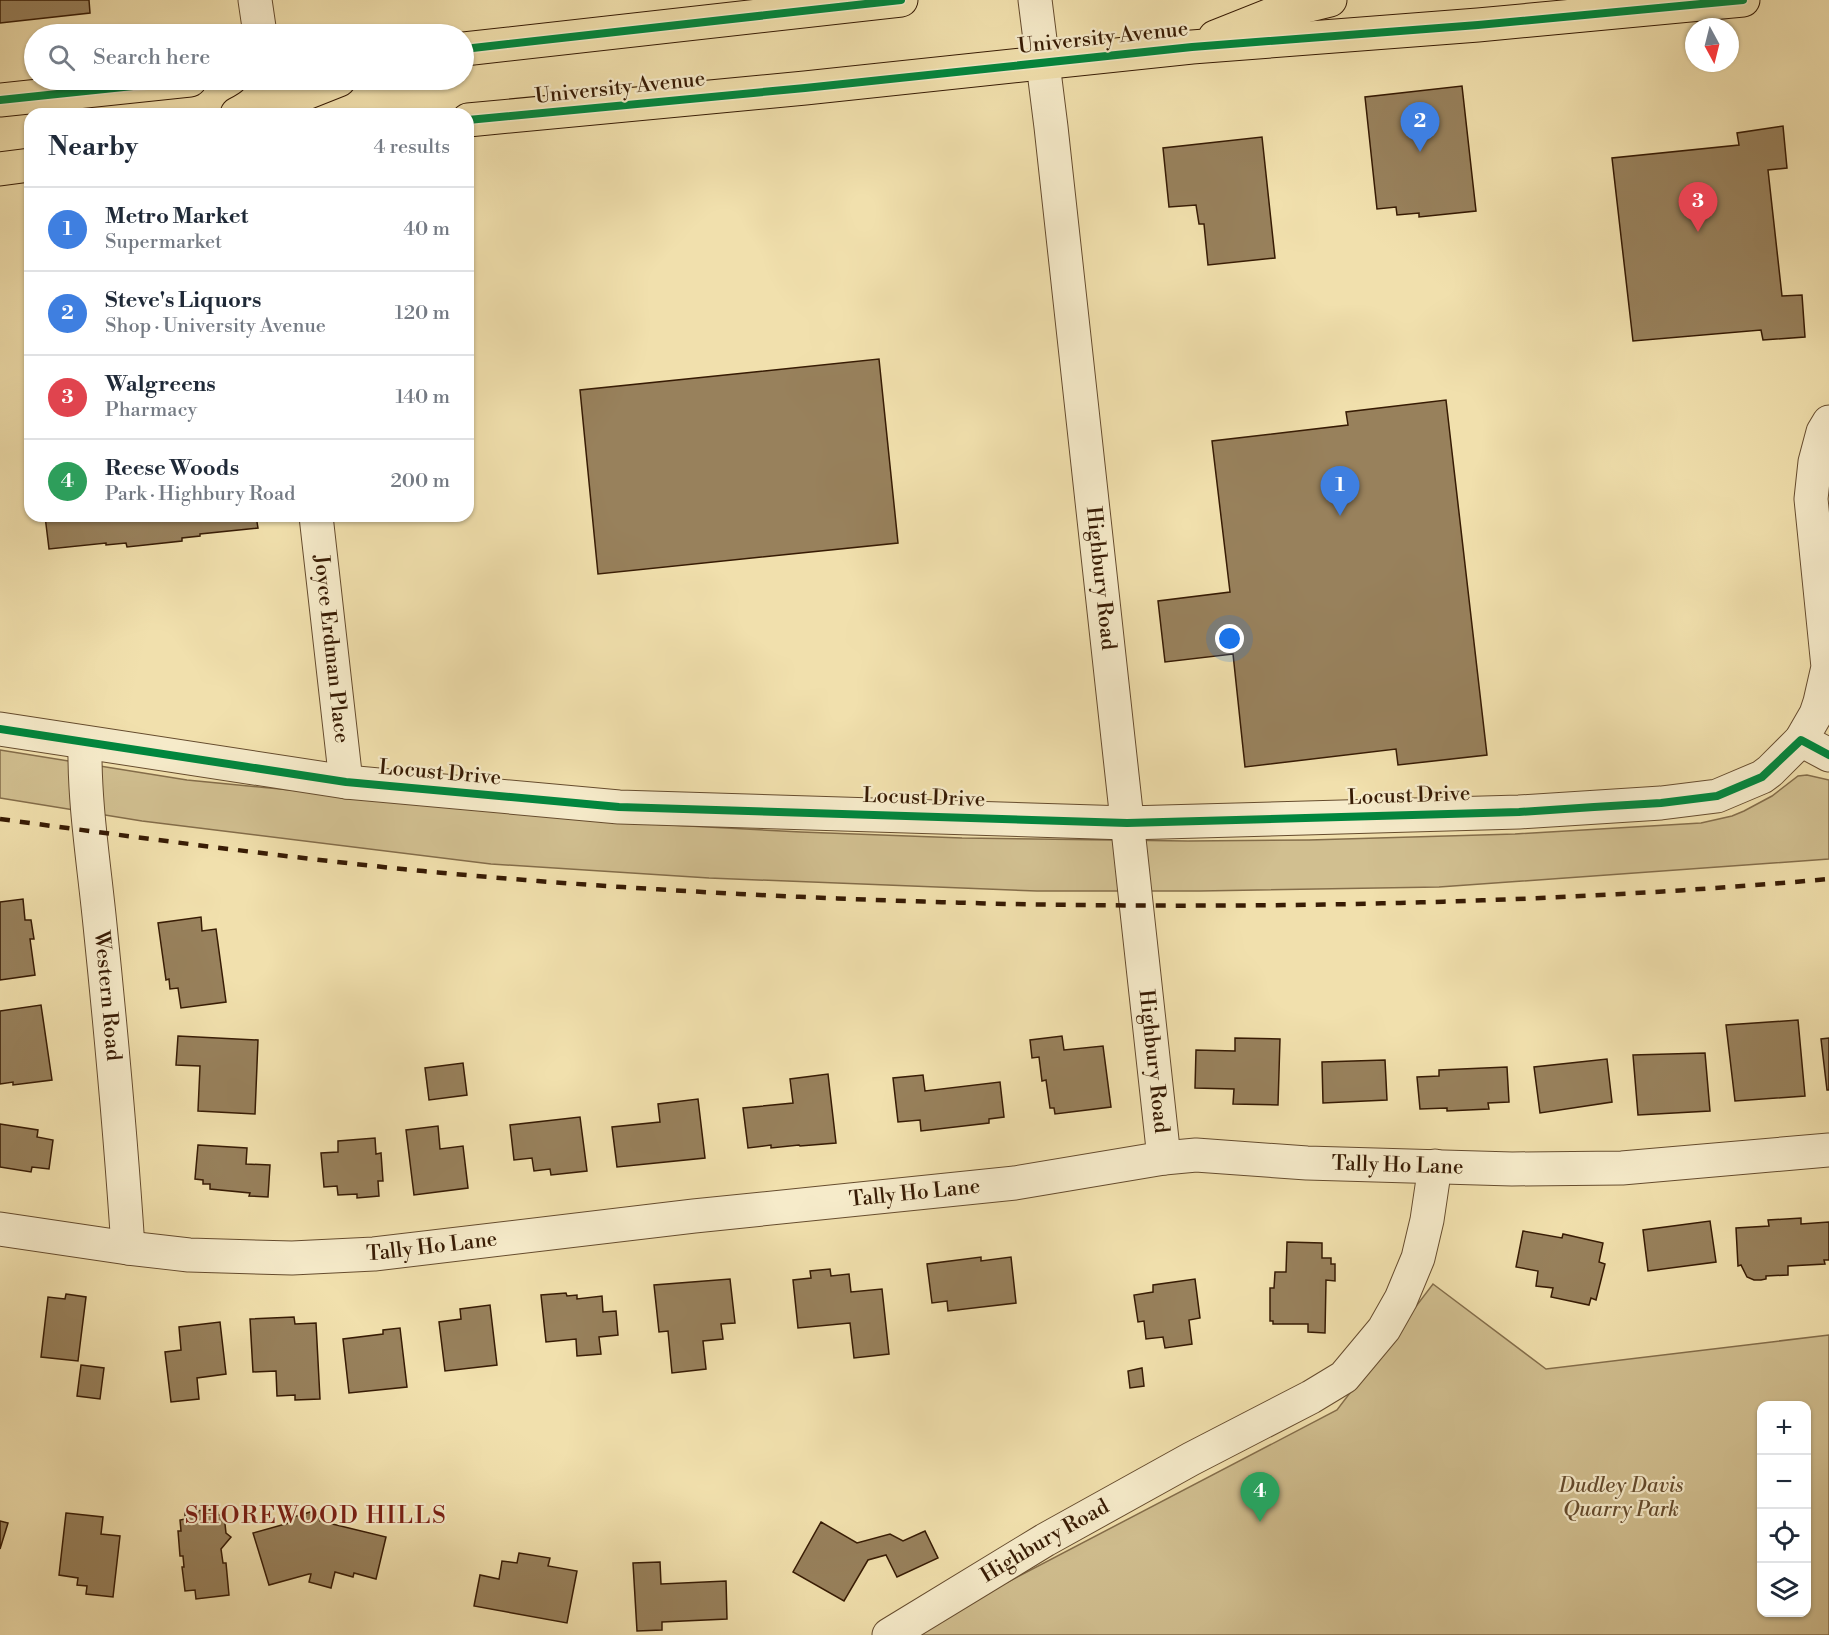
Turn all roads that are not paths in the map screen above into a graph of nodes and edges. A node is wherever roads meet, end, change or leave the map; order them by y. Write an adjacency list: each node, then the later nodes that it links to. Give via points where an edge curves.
1 (255, 0): 6 (street)
2 (901, 0): 8 (main road)
3 (1035, 0): 9 (street, Highbury Road)
4 (1330, 0): 7 (main road, via 1273,14)
5 (1743, 0): 7 (main road, University Avenue)
6 (259, 24)
7 (1192, 47): 9 (main road, University Avenue)
8 (474, 48)
9 (1043, 62): 16 (main road, University Avenue); 25 (street, Highbury Road)
10 (95, 90): 13 (main road)
11 (264, 90): 14 (main road)
12 (314, 90): 15 (main road, via 286,101)
13 (0, 100)
14 (247, 108)
15 (281, 108)
16 (474, 119)
17 (24, 166): 18 (main road)
18 (0, 169)
19 (1829, 422): 23 (street, Locust Drive, via 1815,462 1811,499 1828,667 1816,714)
20 (317, 522): 24 (street, Joyce Erdman Place)
21 (0, 729): 22 (street, Locust Drive)
22 (85, 743): 24 (street, Locust Drive); 30 (street, Western Road, via 84,778)
23 (1815, 748): 25 (street, Locust Drive, via 1717,796 1661,803 1519,812)
24 (346, 782): 25 (street, Locust Drive, via 619,807)
25 (1127, 823): 27 (street, Highbury Road)
26 (1829, 1150): 28 (street, Tally Ho Lane, via 1622,1168)
27 (1164, 1158): 28 (street, Tally Ho Lane, via 1196,1155); 30 (street, Tally Ho Lane, via 1016,1183 374,1254 292,1258)
28 (1435, 1166): 31 (street, Highbury Road, via 1418,1258 1401,1299 1384,1329 1344,1377 1045,1540)
29 (0, 1229): 30 (street, Tally Ho Lane)
30 (128, 1248)
31 (889, 1635)

